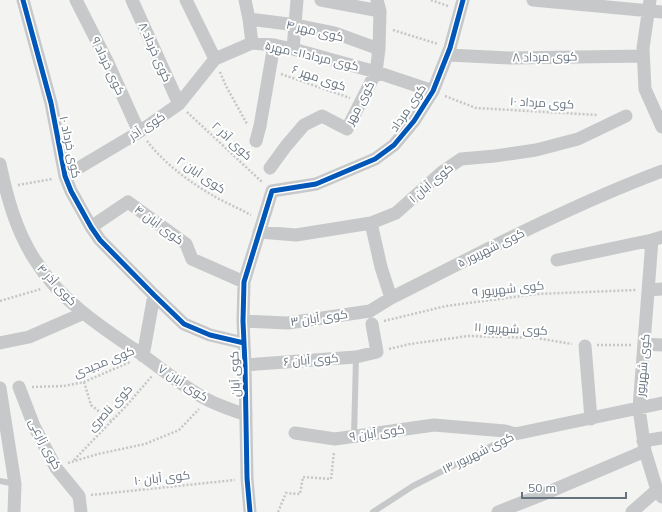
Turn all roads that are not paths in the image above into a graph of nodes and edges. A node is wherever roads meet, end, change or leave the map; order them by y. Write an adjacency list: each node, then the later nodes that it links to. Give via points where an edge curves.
1 (23, 0): 33 (street, کوی خرداد ۱۰, via 51,103)
2 (76, 0): 28 (street, کوی خرداد ۹, via 107,60)
3 (132, 0): 24 (street, کوی خرداد ۸)
4 (186, 0): 21 (street)
5 (245, 0): 13 (street)
6 (297, 0): 14 (street)
7 (321, 0): 11 (street)
8 (533, 0): 10 (street)
9 (462, 5): 19 (street, کوی مرداد)
10 (650, 5): 12 (street); 20 (street)
11 (379, 12): 18 (street, کوی مهر)
12 (662, 12)
13 (249, 19): 14 (street, کوی مهر ۴); 15 (street)
14 (296, 25): 17 (street); 18 (street, کوی مهر ۴, via 335,33)
15 (252, 43): 16 (street, کوی مرداد۱۱- مهر۵); 21 (street, کوی مرداد۱۱- مهر۵)
16 (274, 45): 17 (street, کوی مرداد۱۱- مهر۵); 29 (street)
17 (293, 49): 22 (street, کوی مرداد۱۱- مهر۵)
18 (378, 49): 22 (street, کوی مهر)
19 (449, 51): 20 (street, کوی مرداد ۸, via 510,58); 23 (street, کوی مرداد)
20 (642, 56): 25 (street, via 645,89)
21 (216, 59): 24 (street, کوی آذر)
22 (376, 72): 23 (street, کوی مرداد۱۱- مهر۵); 31 (street, کوی مهر, via 347,129 322,116 304,125)
23 (433, 90): 35 (street, کوی مرداد, via 414,121 394,145 376,159 316,184)
24 (179, 104): 28 (street, کوی آذر)
25 (657, 104): 27 (street)
26 (626, 116): 36 (street, کوی آبان ۱, via 578,139 536,150 461,159 442,172 396,213)
27 (662, 127)
28 (139, 132): 33 (street, کوی آذر)
29 (256, 141)
30 (0, 164): 34 (street, کوی آذر ۴)
31 (270, 168)
32 (662, 170): 45 (street, کوی شهریور ۵, via 617,188)
33 (64, 176): 37 (street, کوی خرداد ۱۰)
34 (3, 188): 46 (street, کوی آذر ۴, via 22,239 35,261)
35 (272, 191): 38 (street, کوی آبان)
36 (371, 223): 38 (street, کوی آبان ۱, via 296,236); 45 (street, via 380,267)
37 (91, 227): 41 (street, کوی آبان ۴, via 128,202 186,244 192,259); 44 (street, کوی خرداد ۱۰, via 100,240)
38 (261, 227): 41 (street, کوی آبان)
39 (657, 238): 40 (street); 43 (street, کوی شهریور)
40 (557, 260)
41 (244, 282): 47 (street, کوی آبان)
42 (662, 289): 43 (street)
43 (649, 290): 51 (street, کوی شهریور)
44 (154, 295): 49 (street, کوی خرداد ۱۰, via 184,324 210,335); 54 (street)
45 (391, 298): 47 (street, کوی آبان ۳, via 370,311 303,321 288,323)
46 (84, 313): 50 (street, via 29,337); 54 (street, کوی آذر ۴)
47 (243, 320): 49 (street, کوی آبان)
48 (372, 324): 55 (street, کوی آبان ۶, via 378,352)
49 (244, 343): 56 (street, کوی آبان)
50 (0, 344)
51 (644, 344): 52 (street); 60 (street, کوی شهریور)
52 (662, 345)
53 (585, 346): 62 (street)
54 (143, 356): 61 (street, کوی آبان ۷, via 180,384 208,400)
55 (356, 357): 56 (street, کوی آبان ۶); 65 (lane)
56 (245, 365): 61 (street, کوی آبان)
57 (19, 387): 72 (street, کوی زارعی, via 34,426 56,468 79,496)
58 (0, 388): 69 (street)
59 (662, 403): 60 (street, کوی شهریور ۱۳)
60 (639, 408): 62 (street, کوی شهریور ۱۳); 67 (street, کوی شهریور)
61 (246, 415): 73 (street, کوی آبان)
62 (591, 419): 64 (street, کوی شهریور ۱۳)
63 (295, 432): 65 (street, کوی آبان ۹, via 335,439)
64 (515, 434): 65 (street, کوی آبان ۹, via 505,431 434,426); 74 (lane, کوی شهریور ۱۳, via 413,486)
65 (354, 436)
66 (662, 438): 67 (street)
67 (644, 446): 70 (street, کوی شهریور); 75 (street, via 544,494)
68 (0, 481): 69 (lane)
69 (15, 484): 71 (street)
70 (659, 494): 76 (street)
71 (14, 512)
72 (81, 512)
73 (250, 512)
74 (373, 512)
75 (498, 512)
76 (632, 512)

